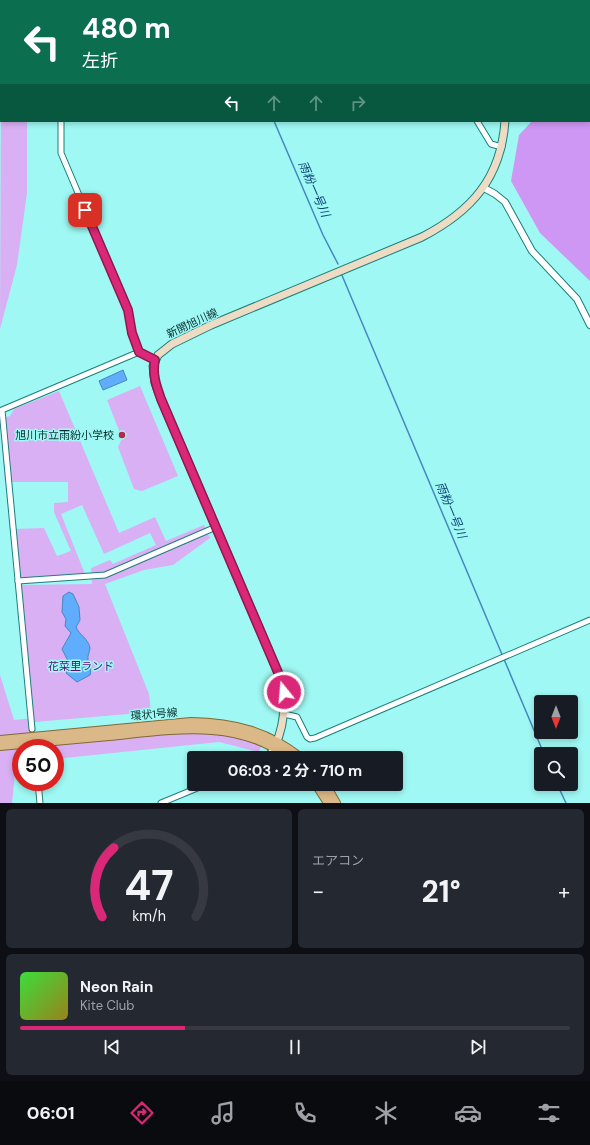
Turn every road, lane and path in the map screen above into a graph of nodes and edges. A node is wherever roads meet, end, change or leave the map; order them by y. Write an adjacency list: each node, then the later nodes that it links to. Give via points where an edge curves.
1 (61, 122): 7 (street, via 61,153 128,310)
2 (478, 122): 4 (street, via 491,144)
3 (505, 122): 4 (main road, 新開旭川線)
4 (502, 147): 5 (main road, 新開旭川線)
5 (484, 188): 6 (street, via 505,202 532,251 576,299); 8 (main road, 新開旭川線, via 467,208 442,227 211,325 172,344)
6 (590, 325)
7 (139, 352): 8 (street); 10 (street, via 2,410)
8 (155, 360): 9 (main road, via 155,383)
9 (216, 527): 10 (street, via 105,575); 12 (main road, via 280,677 284,692)
10 (18, 582): 13 (street)
11 (590, 620): 12 (street, via 315,738 310,739 307,736 297,717)
12 (284, 714): 15 (main road)
13 (32, 729)
14 (0, 740): 15 (main road, 環状1号線, via 191,722 236,726)
15 (276, 745): 16 (main road, 環状1号線, via 231,732 197,729); 17 (street); 18 (main road, 環状1号線); 19 (main road, 環状1号線)
16 (0, 746)
17 (271, 751)
18 (282, 751)
19 (288, 751)
20 (39, 791): 24 (street)
21 (190, 791): 25 (street)
22 (320, 791): 26 (main road)
23 (329, 791): 27 (main road)
24 (40, 803)
25 (161, 803)
26 (328, 803)
27 (336, 803)

